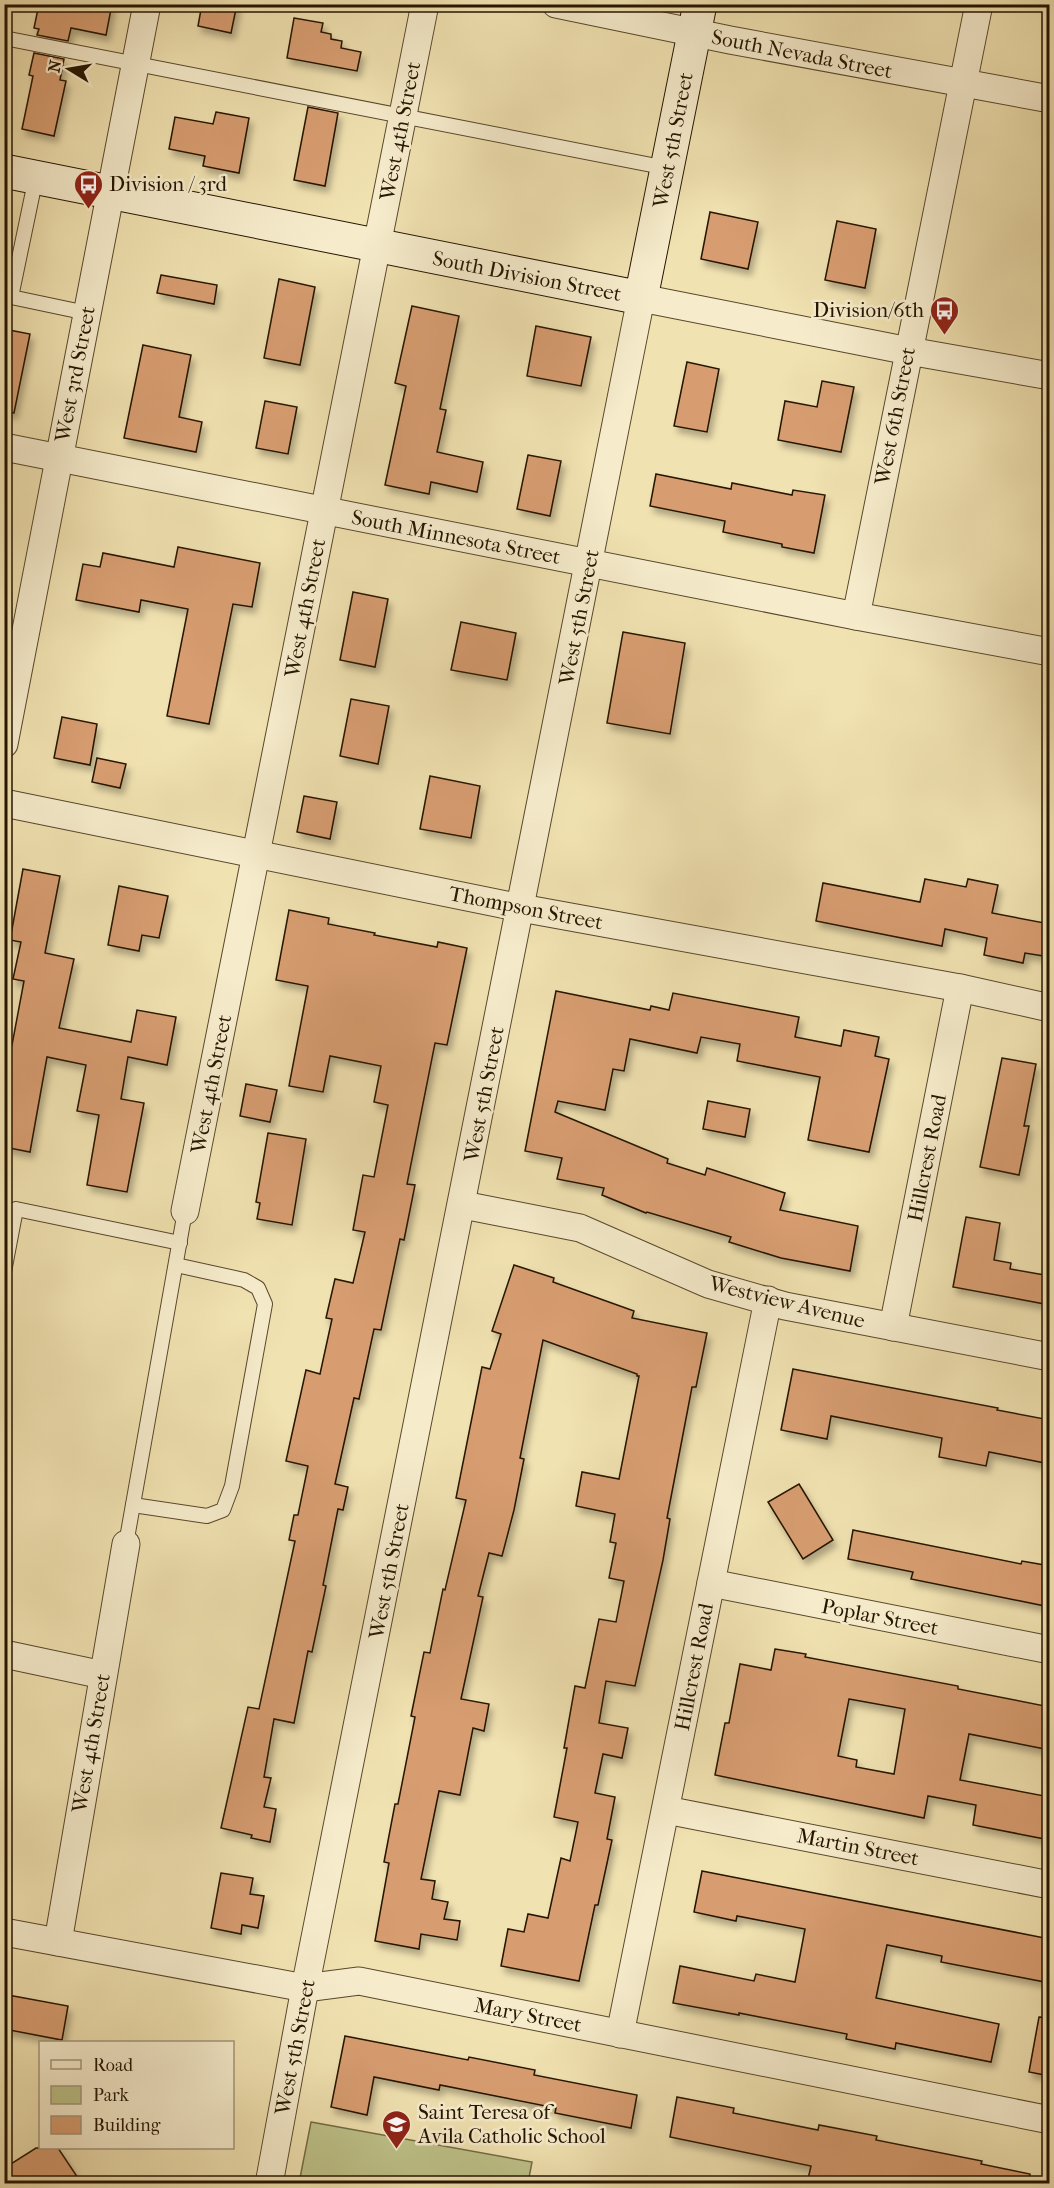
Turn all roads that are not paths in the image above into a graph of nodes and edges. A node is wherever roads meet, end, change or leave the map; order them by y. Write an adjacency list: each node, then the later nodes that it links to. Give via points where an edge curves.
1 (147, 4): 7 (street, West 3rd Street)
2 (425, 4): 10 (street, West 4th Street)
3 (556, 4): 5 (street, South Nevada Street)
4 (979, 4): 8 (street, West 6th Street)
5 (697, 19): 8 (street, South Nevada Street); 11 (street, West 5th Street)
6 (4, 39): 7 (lane)
7 (135, 63): 10 (lane); 13 (street, West 3rd Street)
8 (963, 84): 9 (street, South Nevada Street); 17 (street, West 6th Street)
9 (1050, 99)
10 (404, 116): 11 (lane); 14 (street, West 4th Street)
11 (667, 168): 15 (street, West 5th Street)
12 (20, 174): 13 (street, South Division Street); 16 (lane, via 11,297)
13 (110, 192): 14 (street, South Division Street); 16 (street, West 3rd Street)
14 (377, 246): 15 (street, South Division Street); 21 (street, West 4th Street)
15 (641, 298): 17 (street, South Division Street); 22 (street, West 5th Street)
16 (87, 313): 20 (street, West 3rd Street)
17 (909, 351): 18 (street, South Division Street); 23 (street, West 6th Street)
18 (1050, 376)
19 (4, 447): 20 (street, South Minnesota Street)
20 (59, 458): 21 (street, South Minnesota Street); 25 (street, West 3rd Street)
21 (324, 511): 22 (street, South Minnesota Street); 27 (street, West 4th Street)
22 (589, 563): 23 (street, South Minnesota Street); 28 (street, West 5th Street)
23 (856, 616): 24 (street, South Minnesota Street)
24 (1050, 652)
25 (4, 744)
26 (4, 803): 27 (street, Thompson Street)
27 (256, 854): 28 (street, Thompson Street); 33 (street, West 4th Street)
28 (520, 908): 29 (street, Thompson Street); 31 (street, West 5th Street)
29 (960, 988): 30 (street, Thompson Street); 38 (street, Hillcrest Road)
30 (1050, 1008)
31 (462, 1204): 37 (street, Westview Avenue, via 580,1228 708,1284); 50 (street, West 5th Street)
32 (10, 1208): 34 (lane); 36 (lane)
33 (185, 1211): 34 (lane)
34 (180, 1243): 35 (lane)
35 (176, 1265): 40 (lane); 40 (lane, via 244,1280 258,1288 265,1304 232,1486 223,1510 207,1516)
36 (4, 1272)
37 (768, 1300): 38 (street, Westview Avenue); 42 (street, Hillcrest Road)
38 (893, 1327): 39 (street, Westview Avenue)
39 (1050, 1358)
40 (133, 1505): 41 (lane)
41 (126, 1544): 45 (street, West 4th Street)
42 (711, 1583): 43 (street, Poplar Street); 46 (street, Hillcrest Road)
43 (1050, 1650)
44 (4, 1654): 45 (street)
45 (103, 1675): 49 (street, West 4th Street)
46 (666, 1810): 47 (street, Martin Street); 51 (street, Hillcrest Road)
47 (1050, 1885)
48 (4, 1932): 49 (street, Mary Street)
49 (58, 1942): 50 (street, Mary Street)
50 (305, 1988): 51 (street, Mary Street, via 359,1981); 53 (street, West 5th Street)
51 (620, 2034): 52 (street, Mary Street)
52 (1050, 2120)
53 (269, 2184)

